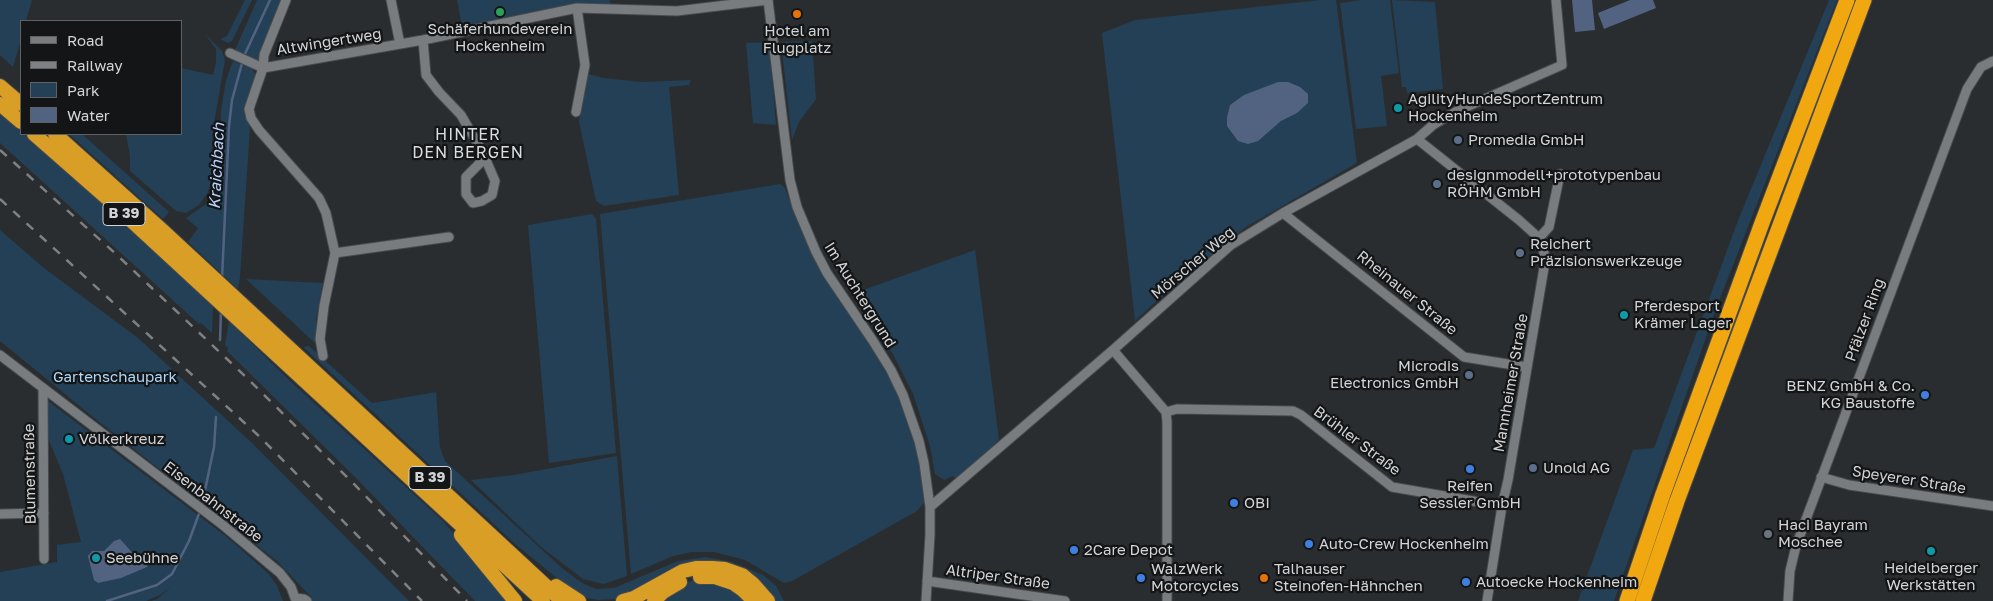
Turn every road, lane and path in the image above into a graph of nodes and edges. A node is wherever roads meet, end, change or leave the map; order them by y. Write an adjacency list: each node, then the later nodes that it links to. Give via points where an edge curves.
1 (286, 0): 12 (street, Altwingertweg, via 264,55)
2 (391, 0): 9 (street, Altwingertweg)
3 (768, 0): 7 (street, Altwingertweg, via 677,12); 36 (street, Im Auchtergrund, via 790,180 797,207 827,273 873,341 903,395 919,441)
4 (1556, 0): 20 (street, Mörscher Weg, via 1562,65 1455,112)
5 (1847, 0): 57 (highway, via 1666,485)
6 (1864, 0): 58 (highway, via 1701,436)
7 (577, 8): 8 (street, Altwingertweg); 16 (street, via 585,65)
8 (423, 40): 9 (street, Altwingertweg); 21 (street, via 426,76 461,115)
9 (400, 44): 12 (street, Altwingertweg)
10 (233, 55): 12 (street)
11 (1993, 61): 33 (street, Pfälzer Ring, via 1981,68 1967,88)
12 (263, 68): 26 (street, Altwingertweg, via 249,109 251,118 319,198 326,213)
13 (0, 86): 14 (highway)
14 (20, 103)
15 (0, 104): 17 (highway)
16 (576, 112)
17 (20, 121)
18 (35, 135): 37 (highway, B 39)
19 (56, 135): 40 (highway, B 39)
20 (1417, 139): 23 (street, Mörscher Weg); 25 (street)
21 (483, 153): 21 (street, via 495,181 492,195 473,203 466,194 466,178 480,164)
22 (1560, 174): 25 (street, via 1549,227)
23 (1283, 212): 27 (street, Mörscher Weg, via 1231,245); 30 (street, Rheinauer Straße, via 1464,357)
24 (450, 237): 26 (street)
25 (1539, 238): 30 (street, Mannheimer Straße, via 1545,262)
26 (335, 253): 29 (street, Altwingertweg, via 320,339)
27 (1113, 350): 32 (street); 36 (street, Mörscher Weg)
28 (0, 355): 31 (street, Eisenbahnstraße)
29 (323, 356)
30 (1526, 368): 34 (street, Mannheimer Straße)
31 (43, 388): 38 (street, Blumenstraße); 43 (street, Eisenbahnstraße, via 280,573 291,587)
32 (1166, 412): 34 (street, Brühler Straße, via 1177,409 1293,411 1392,486); 55 (street)
33 (1821, 477): 35 (street, Speyerer Straße, via 1849,485); 59 (street, Pfälzer Ring, via 1794,553)
34 (1502, 506): 56 (street, Mannheimer Straße)
35 (1993, 506)
36 (930, 507): 42 (street, Im Auchtergrund)
37 (442, 508): 45 (highway); 46 (highway, B 39)
38 (44, 513): 39 (street); 41 (street, Blumenstraße)
39 (0, 514)
40 (513, 555): 47 (highway, B 39); 48 (highway)
41 (44, 559)
42 (927, 581): 53 (street, Im Auchtergrund); 54 (street, Altriper Straße)
43 (294, 600): 44 (street, Eisenbahnstraße)
44 (306, 601)
45 (515, 601)
46 (543, 601)
47 (562, 601)
48 (579, 601)
49 (623, 601): 52 (highway, via 683,571 712,568 742,576)
50 (654, 601): 51 (highway, via 670,587 694,577 715,577 733,583)
51 (754, 601)
52 (768, 601)
53 (926, 601)
54 (1065, 601)
55 (1167, 601)
56 (1487, 601)
57 (1627, 601)
58 (1643, 601)
59 (1788, 601)

